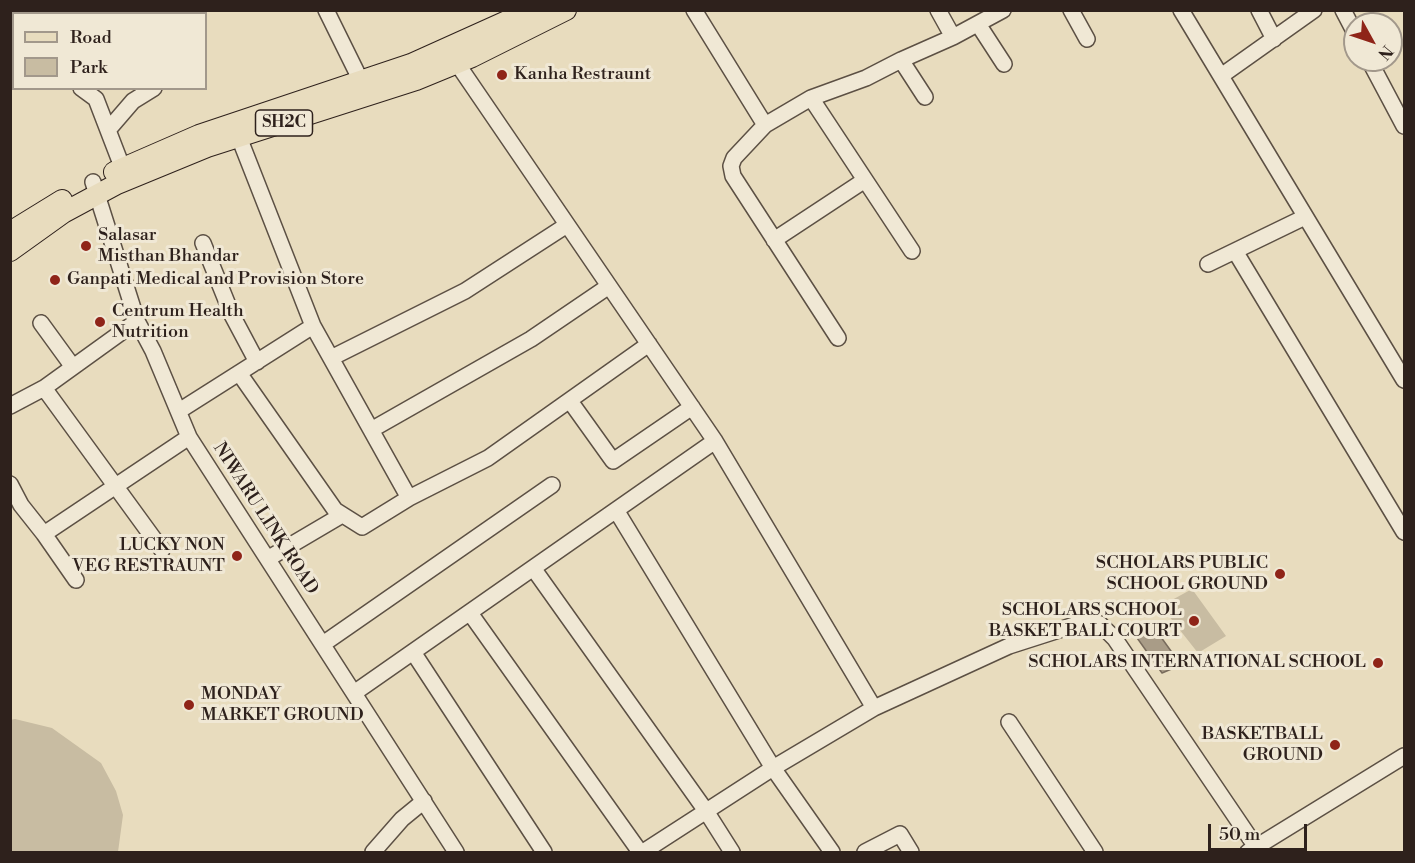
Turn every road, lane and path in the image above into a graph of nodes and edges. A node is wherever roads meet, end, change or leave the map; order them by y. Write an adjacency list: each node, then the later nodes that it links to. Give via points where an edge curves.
1 (326, 10): 20 (street)
2 (566, 10): 15 (main road, SH2C)
3 (694, 10): 25 (street)
4 (938, 10): 12 (street)
5 (1003, 10): 11 (street)
6 (1071, 10): 13 (street)
7 (1181, 10): 19 (street)
8 (1258, 10): 14 (street)
9 (1314, 10): 14 (street)
10 (526, 12): 15 (main road, SH2C)
11 (978, 24): 12 (street); 17 (street)
12 (953, 37): 16 (street)
13 (1087, 39)
14 (1274, 39): 19 (street)
15 (452, 56): 20 (main road, SH2C); 33 (street)
16 (901, 60): 23 (street); 24 (street)
17 (1004, 64)
18 (1375, 72): 26 (street)
19 (1221, 76): 32 (street)
20 (362, 89): 28 (main road, SH2C)
21 (151, 90): 27 (street, via 133,101)
22 (94, 94): 27 (street)
23 (811, 98): 25 (street); 30 (street)
24 (925, 98)
25 (765, 125): 35 (street, via 731,166 733,176)
26 (1404, 126)
27 (108, 129): 29 (street)
28 (236, 130): 29 (main road, SH2C, via 151,154); 44 (street)
29 (124, 174): 31 (main road, SH2C)
30 (865, 180): 35 (street); 38 (street)
31 (95, 188): 34 (main road, SH2C); 37 (main road, SH2C); 42 (street, NIWARU LINK ROAD)
32 (1305, 217): 39 (street); 51 (street)
33 (567, 225): 41 (street); 47 (street, via 465,291)
34 (13, 226)
35 (774, 240): 45 (street)
36 (203, 243): 48 (street, via 232,315)
37 (10, 251)
38 (912, 251)
39 (1235, 251): 40 (street); 66 (street)
40 (1208, 264)
41 (609, 286): 46 (street); 57 (street, via 531,339)
42 (137, 321): 49 (street); 56 (street, NIWARU LINK ROAD)
43 (41, 323): 49 (street)
44 (313, 326): 47 (street); 48 (street)
45 (838, 338)
46 (649, 344): 53 (street); 55 (street)
47 (331, 358): 57 (street)
48 (257, 362): 50 (street)
49 (73, 367): 52 (street)
50 (239, 373): 56 (street); 65 (street)
51 (1404, 380)
52 (44, 388): 54 (street); 62 (street)
53 (570, 402): 55 (street, via 613,461); 63 (street, via 488,458)
54 (10, 406)
55 (692, 407): 59 (street)
56 (179, 411): 58 (street, NIWARU LINK ROAD)
57 (371, 430): 63 (street)
58 (189, 437): 62 (street); 69 (street, NIWARU LINK ROAD)
59 (716, 441): 64 (street); 76 (street)
60 (10, 484): 67 (street)
61 (552, 485): 73 (street)
62 (116, 487): 67 (street); 68 (street)
63 (409, 498): 65 (street, via 362,527)
64 (616, 510): 70 (street); 79 (street)
65 (342, 515): 69 (street)
66 (1404, 532)
67 (44, 534): 71 (street)
68 (162, 550)
69 (268, 558): 73 (street, NIWARU LINK ROAD)
70 (533, 568): 72 (street); 81 (street)
71 (76, 580)
72 (470, 613): 74 (street); 86 (street)
73 (323, 644): 75 (street, NIWARU LINK ROAD)
74 (413, 652): 75 (street); 85 (street)
75 (354, 693): 80 (street, NIWARU LINK ROAD)
76 (874, 708): 79 (street); 82 (street, via 1009,645 1090,620 1115,639)
77 (1009, 722): 91 (street)
78 (1404, 756): 82 (street)
79 (773, 768): 81 (street); 88 (street)
80 (424, 801): 83 (street); 84 (street, NIWARU LINK ROAD)
81 (706, 811): 86 (street); 87 (street)
82 (1252, 850)
83 (373, 852)
84 (456, 852)
85 (544, 852)
86 (641, 852)
87 (732, 852)
88 (832, 852)
89 (865, 852): 90 (street, via 900,834)
90 (911, 852)
91 (1095, 852)

